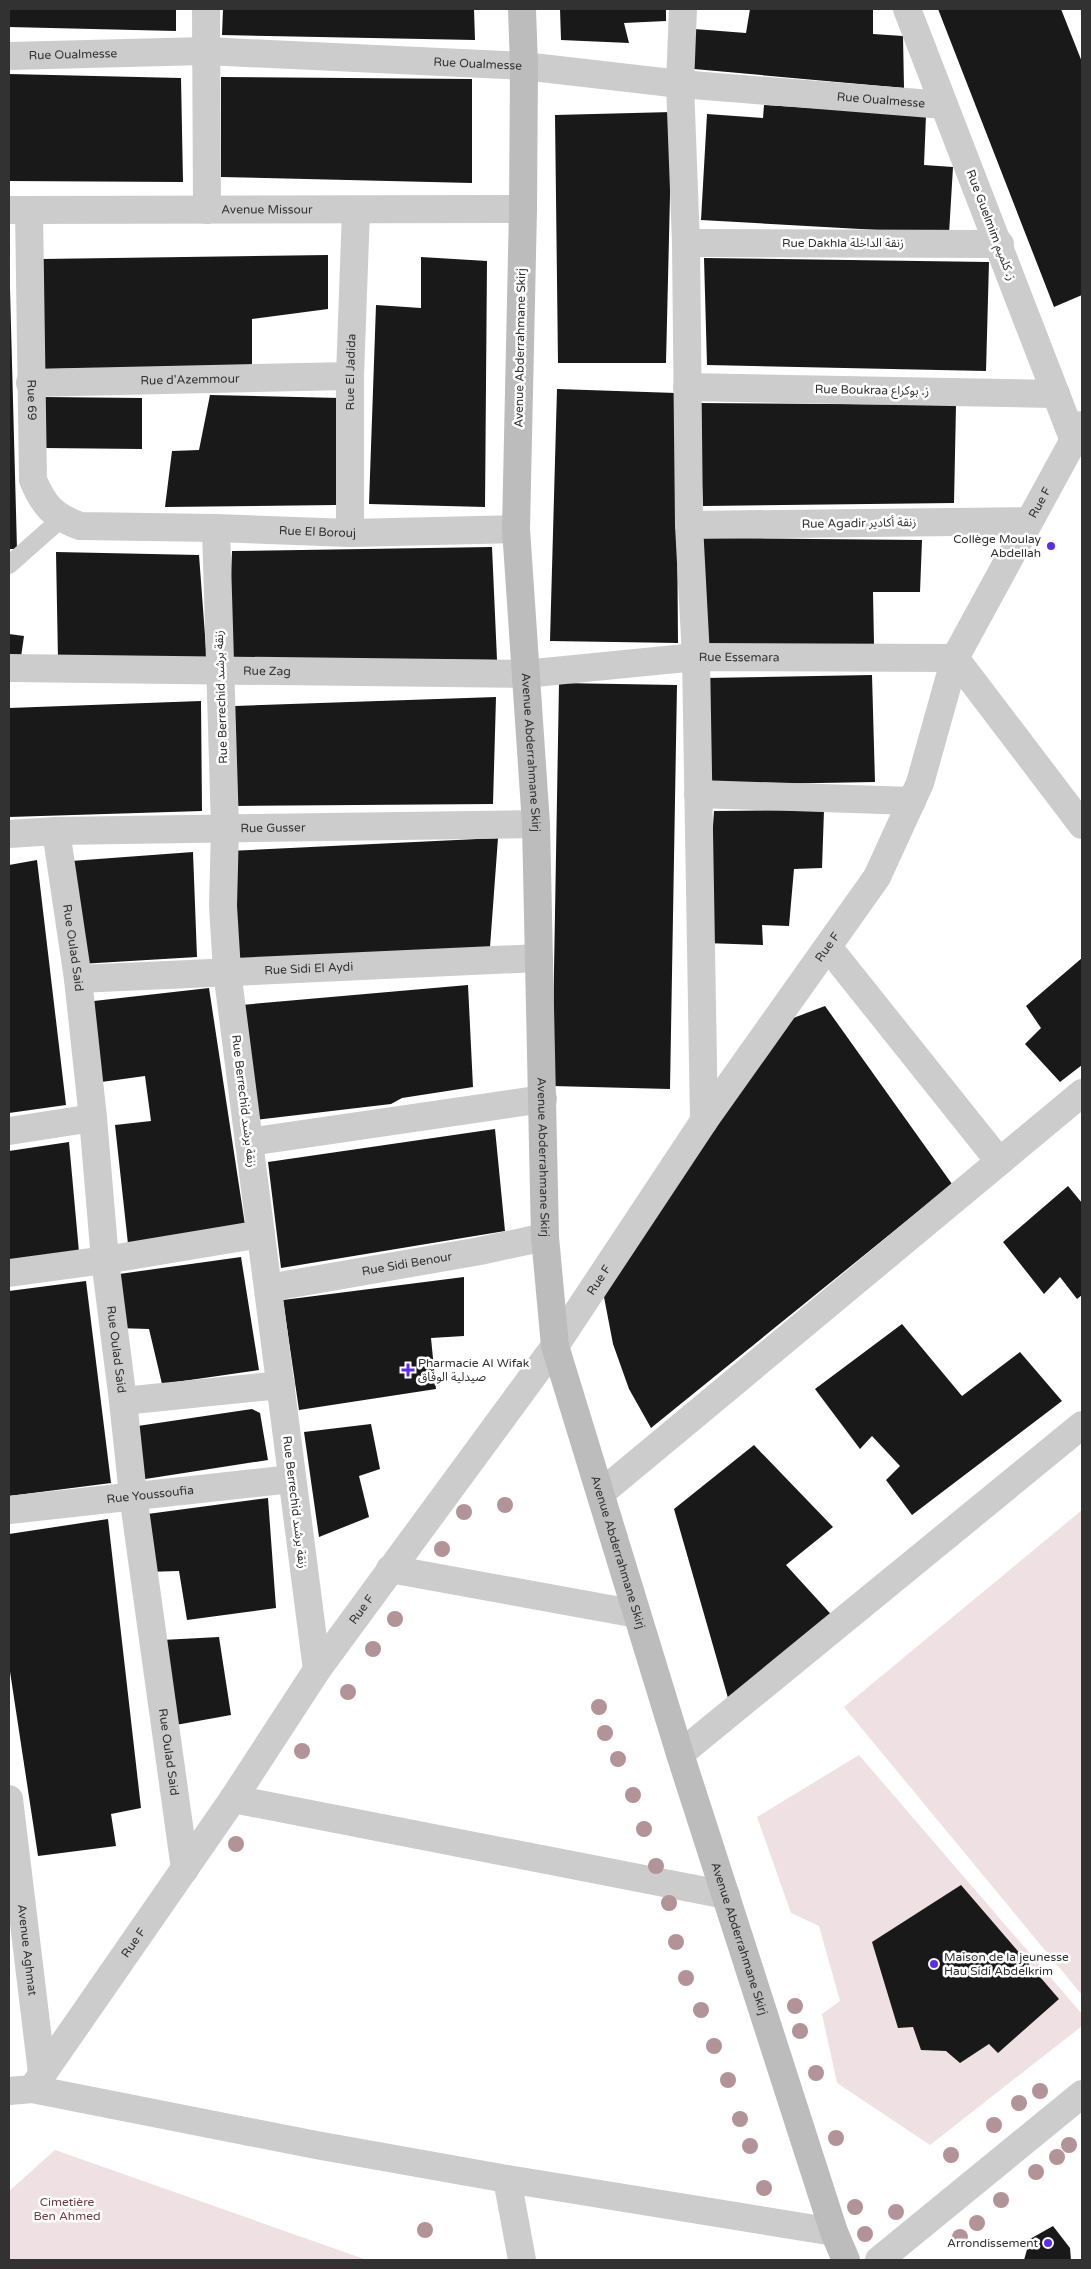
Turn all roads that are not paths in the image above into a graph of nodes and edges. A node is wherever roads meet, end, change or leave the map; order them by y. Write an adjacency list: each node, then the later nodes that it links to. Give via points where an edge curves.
1 (206, 9): 5 (street)
2 (522, 9): 7 (street, Avenue Abderrahmane Skirj)
3 (682, 9): 8 (street)
4 (907, 9): 9 (street, Rue Guelmim ز. كلميم)
5 (206, 51): 6 (street, Rue Oualmesse); 7 (street, Rue Oualmesse); 12 (street)
6 (9, 56)
7 (524, 66): 8 (street, Rue Oualmesse); 10 (street, Avenue Abderrahmane Skirj)
8 (680, 84): 9 (street, Rue Oualmesse); 14 (street)
9 (944, 105): 15 (street, Rue Guelmim ز. كلميم)
10 (523, 209): 13 (street, Avenue Missour); 26 (street, Avenue Abderrahmane Skirj)
11 (19, 210): 12 (street, Avenue Missour); 17 (street, Rue 69)
12 (207, 210): 13 (street, Avenue Missour)
13 (356, 210): 16 (street, Rue El Jadida)
14 (686, 242): 15 (street, Rue Dakhla زنقة الداخلة); 18 (street)
15 (1000, 244): 19 (street, Rue Guelmim ز. كلميم)
16 (350, 376): 17 (street, Rue d'Azemmour); 27 (street, Rue El Jadida)
17 (30, 383): 21 (street, Rue 69, via 33,480 40,499)
18 (687, 387): 19 (street, Rue Boukraa ز. بوكراع); 23 (street)
19 (1056, 394): 20 (street, Rue Guelmim ز. كلميم)
20 (1078, 433): 22 (street, Rue F)
21 (61, 519): 24 (street, Rue 69, via 80,526); 28 (lane)
22 (1029, 521): 23 (street, Rue Agadir زنقة أكادير); 30 (street, Rue F)
23 (689, 525): 29 (street)
24 (120, 527): 25 (street, Rue El Borouj)
25 (216, 528): 27 (street, Rue El Borouj); 32 (street, Rue Berrechid زنقة برشىد)
26 (516, 529): 27 (street, Rue El Borouj); 33 (street, Avenue Abderrahmane Skirj)
27 (350, 533)
28 (9, 565)
29 (696, 657): 30 (street, Rue Essemara); 33 (street, Rue Essemara); 34 (street)
30 (955, 658): 35 (street, Rue F); 37 (street)
31 (9, 668): 32 (street, Rue Zag)
32 (220, 671): 33 (street, Rue Zag); 38 (street, Rue Berrechid زنقة برشىد)
33 (524, 674): 36 (street, Avenue Abderrahmane Skirj)
34 (698, 794): 35 (street); 48 (street)
35 (912, 801): 41 (street, Rue F, via 878,877)
36 (536, 824): 38 (street, Rue Gusser); 42 (street, Avenue Abderrahmane Skirj)
37 (1082, 825)
38 (225, 828): 39 (street, Rue Gusser); 43 (street, Rue Berrechid زنقة برشىد, via 223,906)
39 (56, 831): 40 (street, Rue Gusser); 44 (street, Rue Oulad Said)
40 (9, 834)
41 (828, 947): 48 (street, Rue F); 51 (street)
42 (539, 958): 43 (street, Rue Sidi El Aydi); 46 (street, Avenue Abderrahmane Skirj)
43 (227, 971): 44 (street, Rue Sidi El Aydi); 50 (street, Rue Berrechid زنقة برشىد)
44 (78, 978): 47 (street, Rue Oulad Said)
45 (1082, 1093): 51 (street)
46 (543, 1099): 50 (street); 53 (street, Avenue Abderrahmane Skirj)
47 (93, 1118): 49 (street); 54 (street, Rue Oulad Said)
48 (704, 1121): 57 (street, Rue F)
49 (9, 1131)
50 (249, 1142): 52 (street, Rue Berrechid زنقة برشىد)
51 (999, 1161): 62 (street)
52 (261, 1234): 54 (street); 56 (street, Rue Berrechid زنقة برشىد)
53 (545, 1237): 56 (street, Rue Sidi Benour); 57 (street, Avenue Abderrahmane Skirj)
54 (104, 1260): 55 (street); 59 (street, Rue Oulad Said)
55 (9, 1273)
56 (268, 1288): 58 (street, Rue Berrechid زنقة برشىد)
57 (555, 1346): 62 (street, Avenue Abderrahmane Skirj); 65 (street, Rue F)
58 (281, 1385): 59 (street); 61 (street, Rue Berrechid زنقة برشىد)
59 (123, 1401): 63 (street, Rue Oulad Said)
60 (1082, 1425): 68 (street)
61 (292, 1479): 63 (street, Rue Youssoufia); 67 (street, Rue Berrechid زنقة برشىد)
62 (601, 1493): 66 (street, Avenue Abderrahmane Skirj)
63 (133, 1495): 64 (street, Rue Youssoufia); 71 (street, Rue Oulad Said)
64 (9, 1510)
65 (390, 1569): 66 (street); 67 (street, Rue F)
66 (637, 1614): 68 (street, Avenue Abderrahmane Skirj)
67 (318, 1670): 70 (street, Rue F)
68 (680, 1754): 72 (street, Avenue Abderrahmane Skirj)
69 (9, 1799): 73 (street, Avenue Aghmat)
70 (233, 1799): 71 (street, Rue F); 72 (street)
71 (185, 1869): 73 (street, Rue F)
72 (726, 1896): 76 (street, Avenue Abderrahmane Skirj)
73 (28, 2084): 75 (street, via 316,2145)
74 (1082, 2094): 79 (street)
75 (507, 2179): 76 (street); 77 (street)
76 (834, 2232): 78 (street, Avenue Abderrahmane Skirj)
77 (522, 2260)
78 (846, 2260)
79 (879, 2260)

